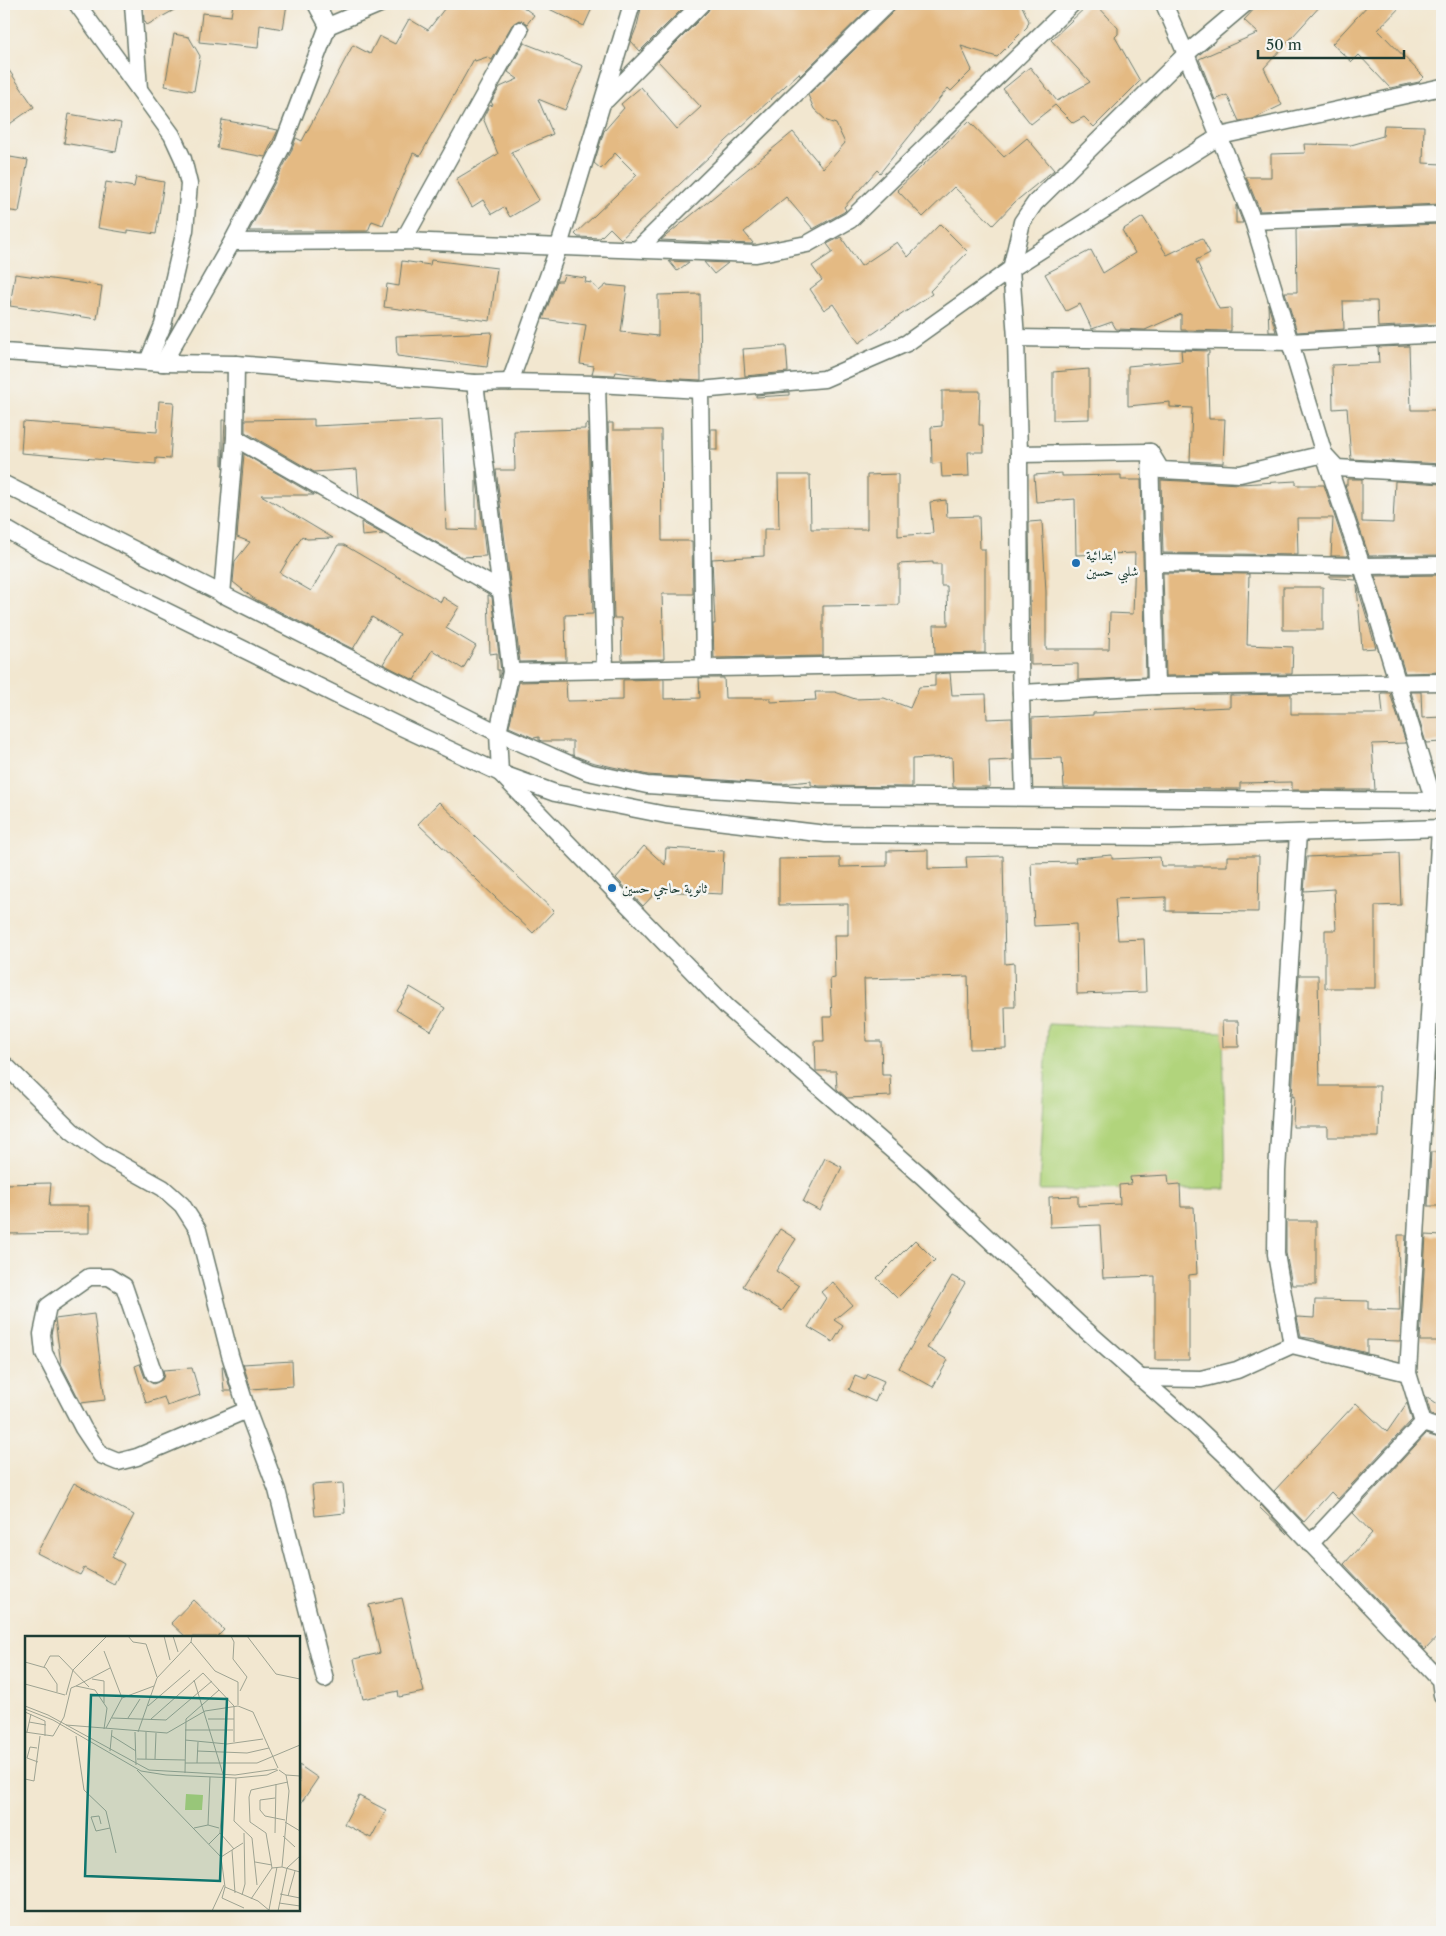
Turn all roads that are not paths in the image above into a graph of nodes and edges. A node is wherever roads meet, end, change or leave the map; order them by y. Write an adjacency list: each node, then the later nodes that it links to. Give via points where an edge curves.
1 (77, 4): 15 (street)
2 (133, 4): 15 (street)
3 (316, 4): 11 (street)
4 (380, 4): 11 (street)
5 (632, 4): 16 (street)
6 (701, 4): 16 (street)
7 (887, 4): 23 (street)
8 (1072, 4): 23 (street, via 850,220 807,244 756,254)
9 (1164, 4): 13 (street)
10 (1245, 4): 13 (street)
11 (328, 26): 21 (street, via 282,147)
12 (520, 30): 20 (street)
13 (1186, 54): 17 (street); 24 (street, via 1035,202 1022,222)
14 (1442, 87): 17 (street)
15 (139, 90): 29 (street, via 172,135 183,159 189,184 185,230)
16 (603, 102): 22 (street)
17 (1220, 136): 19 (street); 24 (street)
18 (1442, 214): 19 (street)
19 (1253, 221): 27 (street)
20 (403, 241): 21 (street); 22 (street)
21 (232, 242): 29 (street)
22 (559, 246): 23 (street); 31 (street)
23 (638, 249)
24 (1011, 269): 26 (street); 34 (street, via 907,343 824,379)
25 (1442, 334): 27 (street)
26 (1016, 338): 27 (street); 37 (street)
27 (1290, 342): 38 (street)
28 (4, 352): 29 (street)
29 (155, 362): 30 (street)
30 (236, 364): 32 (street); 35 (street)
31 (510, 382): 32 (street); 33 (street)
32 (475, 384): 45 (street)
33 (597, 384): 34 (street); 49 (street)
34 (700, 390): 48 (street)
35 (235, 438): 45 (street); 46 (street)
36 (1150, 452): 37 (street); 38 (street, via 1161,470 1240,474); 42 (street)
37 (1020, 454): 47 (street)
38 (1324, 454): 39 (street, via 1337,468); 44 (street)
39 (1442, 474)
40 (4, 484): 46 (street)
41 (4, 528): 56 (street, via 49,554)
42 (1153, 564): 44 (street); 53 (street)
43 (1442, 565): 44 (street)
44 (1362, 566): 51 (street)
45 (500, 590): 50 (street)
46 (222, 595): 55 (street)
47 (1020, 662): 48 (street); 54 (street)
48 (704, 668): 49 (street)
49 (605, 670): 50 (street)
50 (510, 672): 55 (street)
51 (1397, 682): 52 (street); 53 (street); 58 (street)
52 (1442, 682)
53 (1156, 686): 54 (street)
54 (1021, 693): 57 (street)
55 (498, 733): 56 (street); 57 (street, via 588,772 647,784 819,796)
56 (500, 773): 60 (street, via 555,793 666,815 826,834 1164,837); 65 (street, via 727,1007 923,1177)
57 (1024, 797): 58 (street)
58 (1438, 802)
59 (1441, 828): 60 (street); 63 (street)
60 (1298, 833): 62 (street, via 1277,1171 1276,1254)
61 (4, 1064): 66 (street, via 72,1131 104,1155 163,1188 182,1205 198,1230)
62 (1292, 1345): 63 (street); 65 (street, via 1237,1370 1201,1378)
63 (1408, 1373): 67 (street)
64 (154, 1374): 66 (street, via 124,1286 109,1277 89,1277 48,1306 42,1334 44,1353 83,1428 101,1455 118,1462 137,1457)
65 (1141, 1378): 69 (street, via 1238,1467)
66 (247, 1410): 70 (street, via 277,1490)
67 (1423, 1423): 68 (street); 69 (street)
68 (1442, 1429)
69 (1310, 1544): 71 (street)
70 (325, 1678)
71 (1441, 1684)

